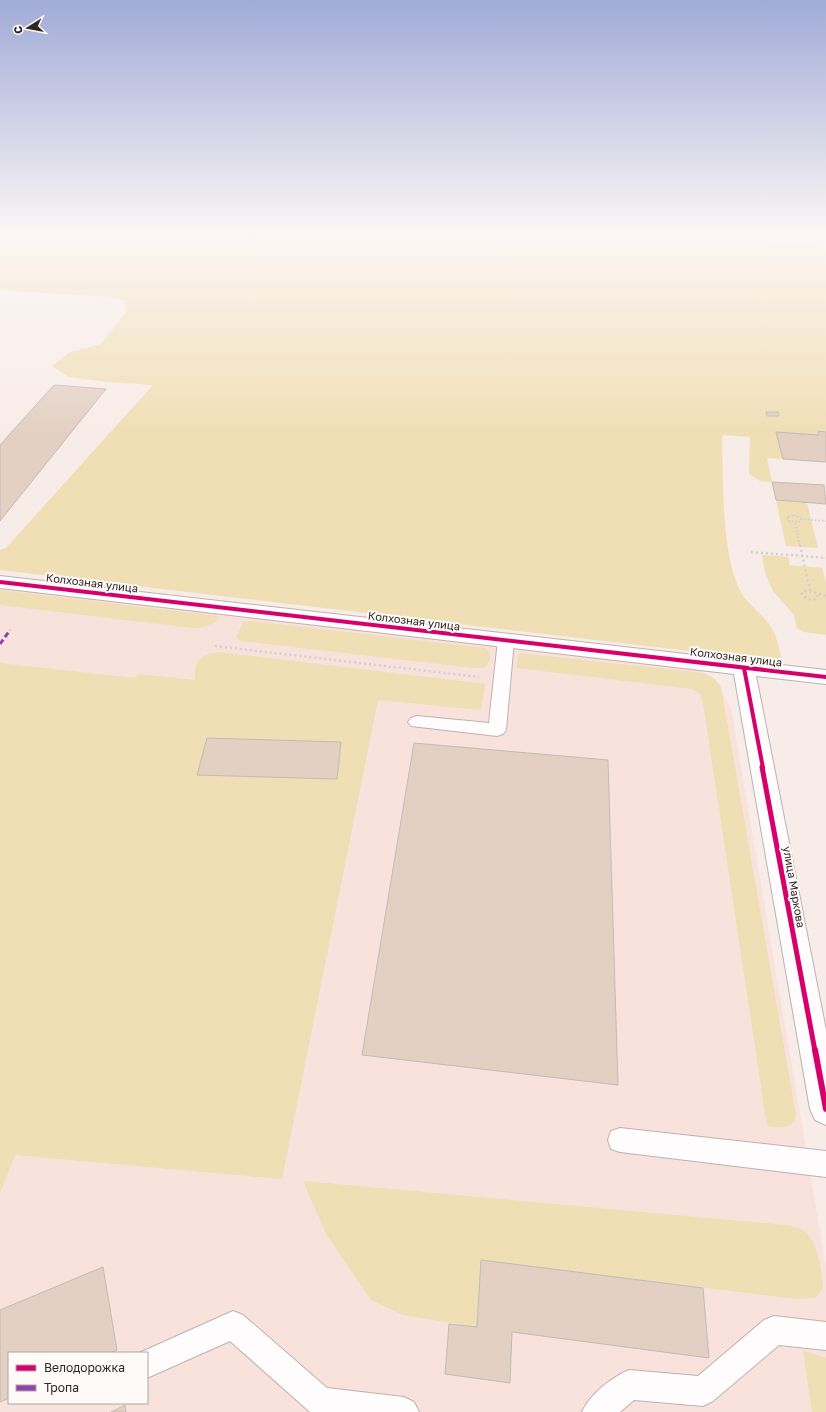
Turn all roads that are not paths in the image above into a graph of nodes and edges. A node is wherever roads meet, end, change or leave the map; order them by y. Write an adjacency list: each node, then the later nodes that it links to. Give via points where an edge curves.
1 (0, 582): 2 (street, Колхозная улица)
2 (506, 640): 3 (street, Колхозная улица); 5 (lane, via 497,730)
3 (744, 668): 4 (street, Колхозная улица); 6 (street, улица Маркова)
4 (826, 677)
5 (417, 722)
6 (826, 1109)
7 (620, 1140): 8 (lane)
8 (826, 1164)
9 (826, 1336): 12 (lane, via 774,1330 703,1391 629,1385)
10 (148, 1364): 11 (lane, via 233,1325 321,1402)
11 (404, 1412)
12 (597, 1412)

